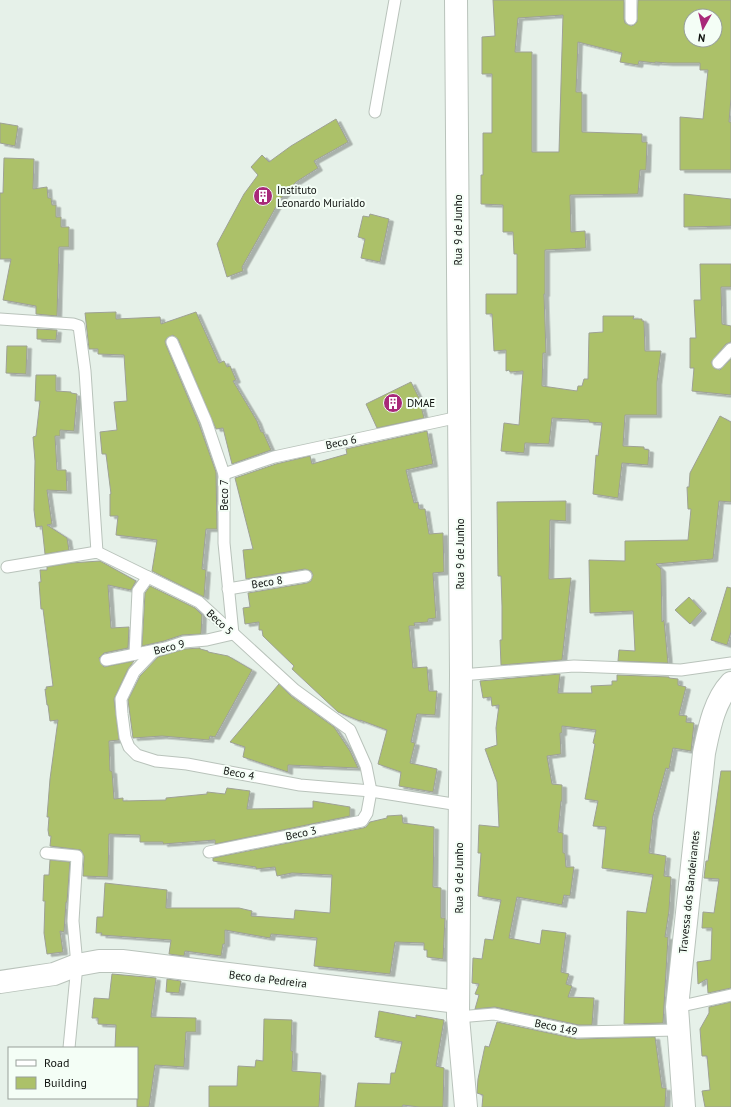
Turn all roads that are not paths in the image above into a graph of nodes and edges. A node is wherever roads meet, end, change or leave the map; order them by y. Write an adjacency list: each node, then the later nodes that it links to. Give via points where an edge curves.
1 (395, 0): 5 (lane)
2 (456, 0): 10 (street, Rua 9 de Junho)
3 (631, 0): 4 (lane)
4 (631, 19)
5 (375, 112)
6 (0, 319): 12 (lane, via 79,326 85,371)
7 (172, 342): 11 (lane, Beco 7, via 206,420)
8 (731, 349): 9 (lane)
9 (718, 363)
10 (459, 417): 11 (lane, Beco 6, via 274,457); 22 (street, Rua 9 de Junho)
11 (224, 474): 16 (lane, Beco 7, via 224,543)
12 (97, 552): 13 (lane); 15 (lane, Beco 5)
13 (7, 567)
14 (306, 576): 16 (lane, Beco 8)
15 (148, 577): 17 (lane, Beco 5, via 199,602); 19 (lane, via 138,591)
16 (228, 589): 17 (lane, Beco 7)
17 (233, 634): 18 (lane, Beco 9, via 184,642); 24 (lane, Beco 5, via 295,690 350,730 366,766)
18 (154, 651): 19 (lane, Beco 9); 24 (lane, Beco 4, via 134,672 121,699 125,737 129,748 137,755 300,785)
19 (135, 654): 20 (lane, Beco 9)
20 (106, 660)
21 (731, 663): 22 (lane, via 681,670 574,666)
22 (461, 675): 25 (street, Rua 9 de Junho)
23 (731, 683): 31 (street, Travessa dos Bandeirantes, via 726,688 712,718 704,752)
24 (371, 791): 25 (lane, Beco 4); 26 (lane, Beco 3, via 367,813 362,821)
25 (459, 805): 32 (street, Rua 9 de Junho)
26 (209, 852)
27 (46, 853): 28 (lane, via 77,856 73,921)
28 (78, 964): 29 (street, Beco da Pedreira, via 54,974); 32 (street, Beco da Pedreira, via 122,961); 34 (lane)
29 (0, 982)
30 (731, 995): 31 (lane)
31 (677, 1007): 33 (street, Travessa dos Bandeirantes)
32 (458, 1010): 33 (lane, Beco 149, via 494,1014 578,1032); 35 (street, Rua 9 de Junho)
33 (678, 1030): 36 (street, Travessa dos Bandeirantes)
34 (69, 1047)
35 (466, 1107)
36 (684, 1107)

